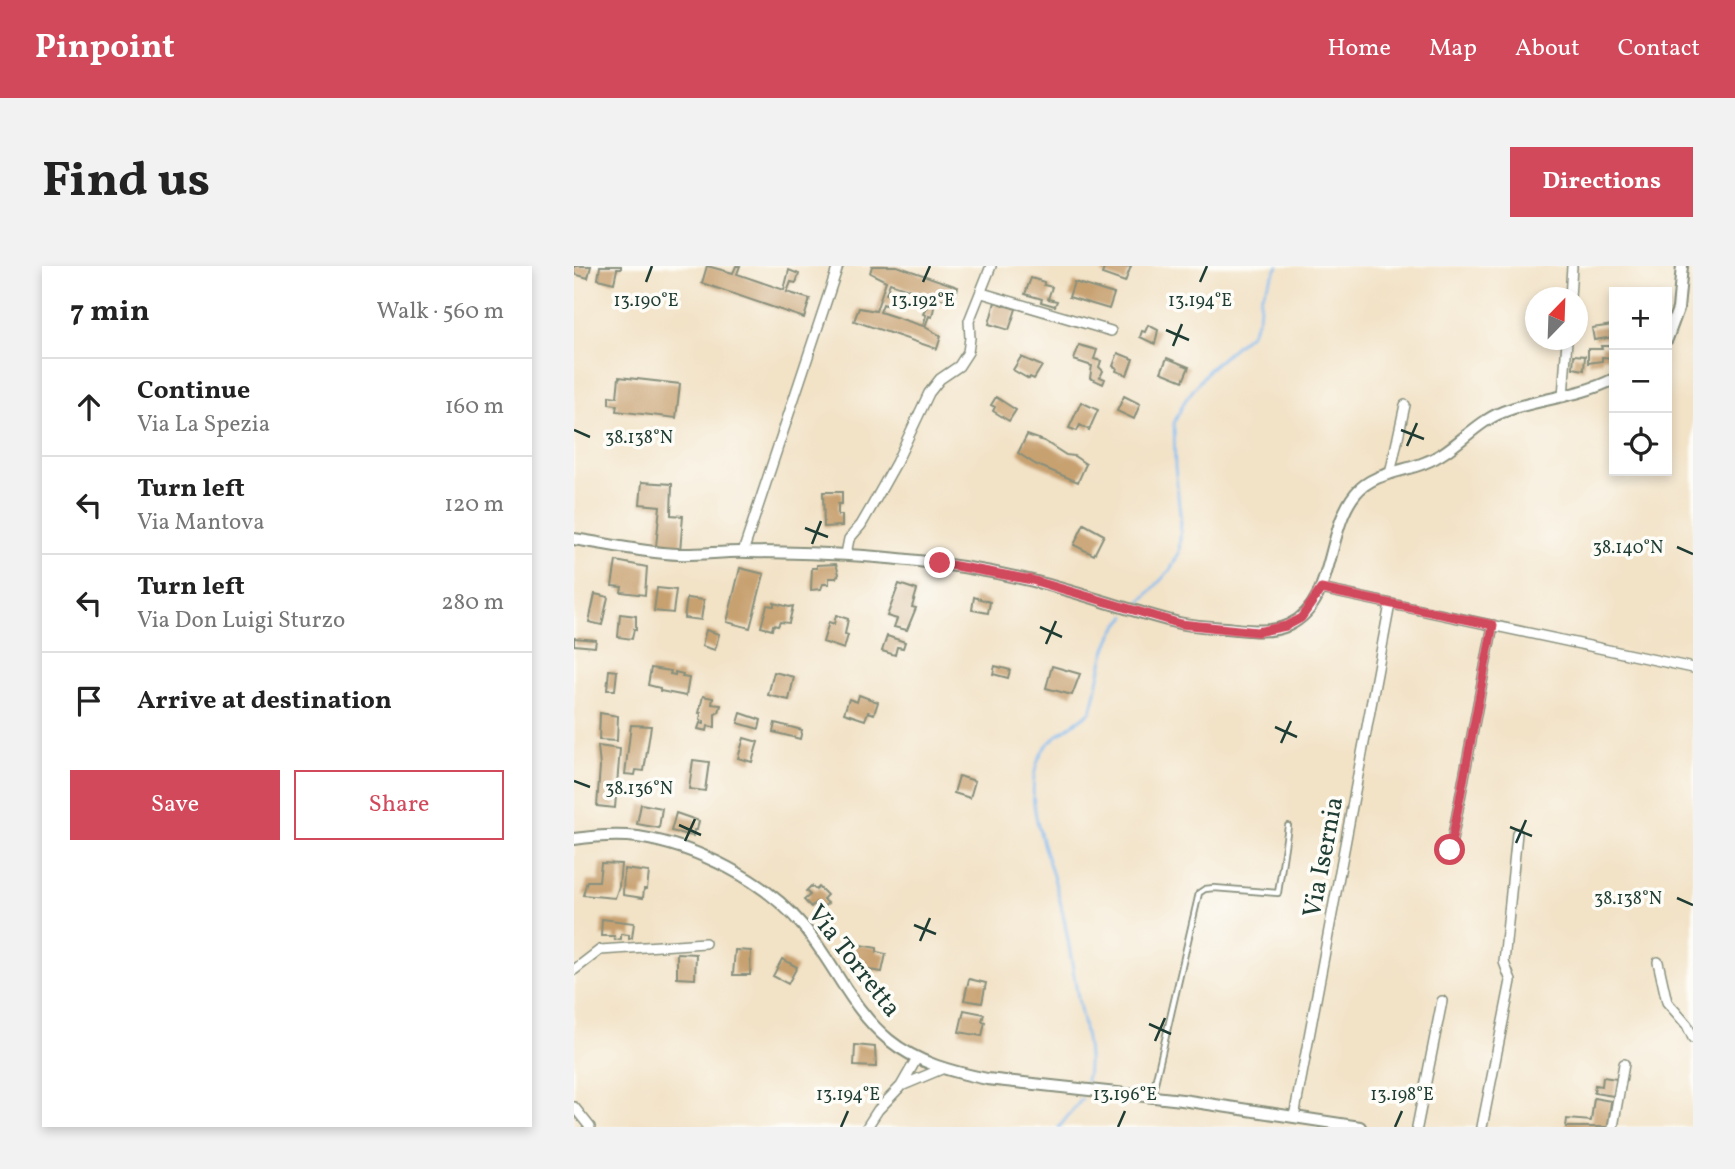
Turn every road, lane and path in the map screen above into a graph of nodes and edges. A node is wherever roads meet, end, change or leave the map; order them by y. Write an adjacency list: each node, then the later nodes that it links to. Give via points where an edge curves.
1 (838, 266): 15 (street)
2 (992, 266): 6 (street)
3 (1572, 266): 5 (street)
4 (1682, 266): 7 (street)
5 (1571, 287)
6 (982, 293): 8 (street); 16 (street, via 969,321 968,352 929,393 873,506 849,539)
7 (1672, 329)
8 (1111, 331)
9 (1566, 350): 11 (street)
10 (1609, 381): 11 (street)
11 (1563, 397): 13 (street, via 1486,419 1447,451)
12 (1405, 405): 13 (street)
13 (1390, 474): 17 (street, via 1366,483 1351,499)
14 (574, 539): 15 (street, via 678,554)
15 (743, 552): 16 (street)
16 (846, 554): 17 (street, via 940,563 1032,580 1181,624 1257,632 1301,618)
17 (1321, 589): 18 (street)
18 (1390, 604): 19 (street); 36 (street, Via Isernia)
19 (1493, 625): 20 (street); 24 (street)
20 (1693, 668)
21 (1288, 826): 34 (lane, via 1278,893 1214,888 1199,893)
22 (1517, 833): 41 (street, via 1504,962 1511,981)
23 (574, 839): 30 (street, Via Torretta, via 637,837 709,859 747,878 802,925 874,1027)
24 (1450, 850)
25 (705, 943): 27 (street, via 600,950)
26 (1658, 962): 29 (street, via 1667,1002)
27 (574, 970)
28 (1442, 1001): 40 (street)
29 (1693, 1038)
30 (917, 1058): 32 (street, Via Torretta); 33 (street)
31 (1624, 1065): 42 (street)
32 (944, 1068): 33 (street); 34 (street, Via Torretta, via 987,1079)
33 (901, 1086): 38 (street)
34 (1152, 1097): 36 (street, Via Torretta)
35 (574, 1107): 37 (street)
36 (1294, 1117): 39 (street, Via Torretta)
37 (590, 1127)
38 (867, 1127)
39 (1360, 1127)
40 (1417, 1127)
41 (1482, 1127)
42 (1612, 1127)

